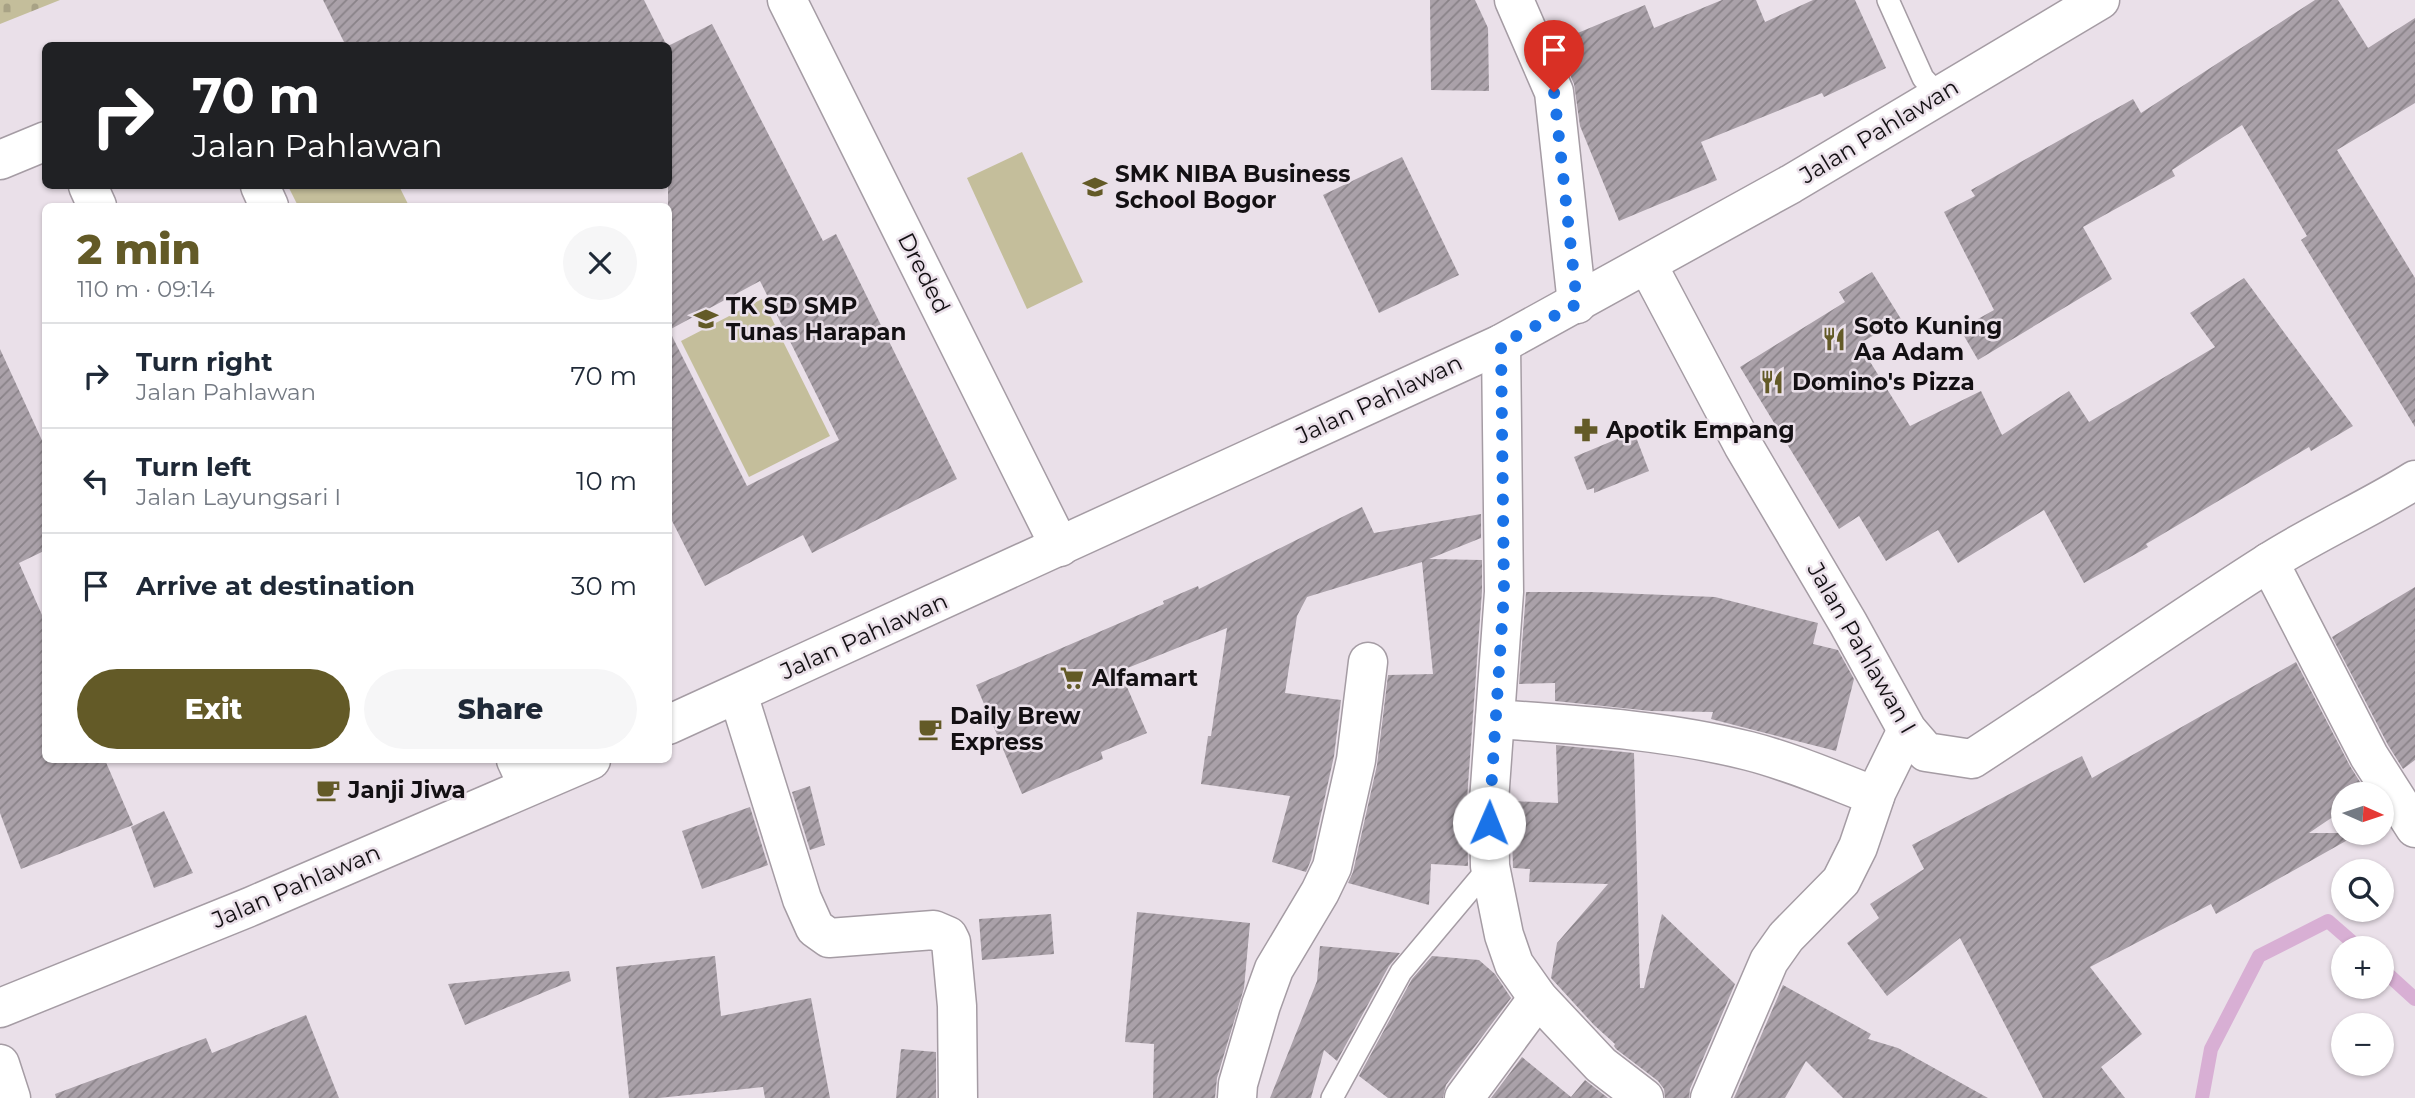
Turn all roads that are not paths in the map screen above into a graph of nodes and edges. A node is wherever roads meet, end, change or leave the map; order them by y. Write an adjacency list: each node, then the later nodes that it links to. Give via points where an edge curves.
1 (787, 0): 12 (street, Dreded)
2 (1514, 0): 9 (street, via 1554,92)
3 (1888, 0): 5 (lane, via 1923,78)
4 (2100, 0): 5 (street, Jalan Pahlawan)
5 (1939, 95): 8 (street, Jalan Pahlawan)
6 (42, 143): 7 (street)
7 (0, 160)
8 (1647, 264): 9 (street, Jalan Pahlawan); 18 (street, Jalan Pahlawan I, via 1743,445)
9 (1577, 304): 10 (street, Jalan Pahlawan)
10 (1501, 344): 12 (street, Jalan Pahlawan); 16 (street, via 1504,592)
11 (2415, 480): 13 (street, Jalan Pahlawan I)
12 (1060, 547): 15 (street, Jalan Pahlawan)
13 (2269, 562): 18 (street, Jalan Pahlawan I, via 1972,759 1926,752); 22 (street, via 2368,756)
14 (1368, 662): 29 (street, via 1356,760 1332,867 1274,969)
15 (738, 694): 17 (street, Jalan Pahlawan); 28 (street, via 815,928 830,938 934,930 948,936 957,1006)
16 (1495, 719): 21 (street, via 1666,735 1749,751); 23 (street)
17 (672, 723)
18 (1908, 730): 21 (street)
19 (575, 763): 20 (street, Jalan Pahlawan)
20 (522, 773): 25 (street, Jalan Pahlawan, via 252,906)
21 (1875, 796): 33 (street, via 1841,881 1769,961)
22 (2415, 828)
23 (1490, 866): 24 (street, via 1514,964); 30 (lane, via 1401,972)
24 (1538, 998): 31 (street); 32 (street, via 1601,1065)
25 (0, 1008)
26 (0, 1064): 27 (street)
27 (11, 1098)
28 (958, 1098)
29 (1237, 1098)
30 (1332, 1098)
31 (1464, 1098)
32 (1644, 1098)
33 (1710, 1098)

